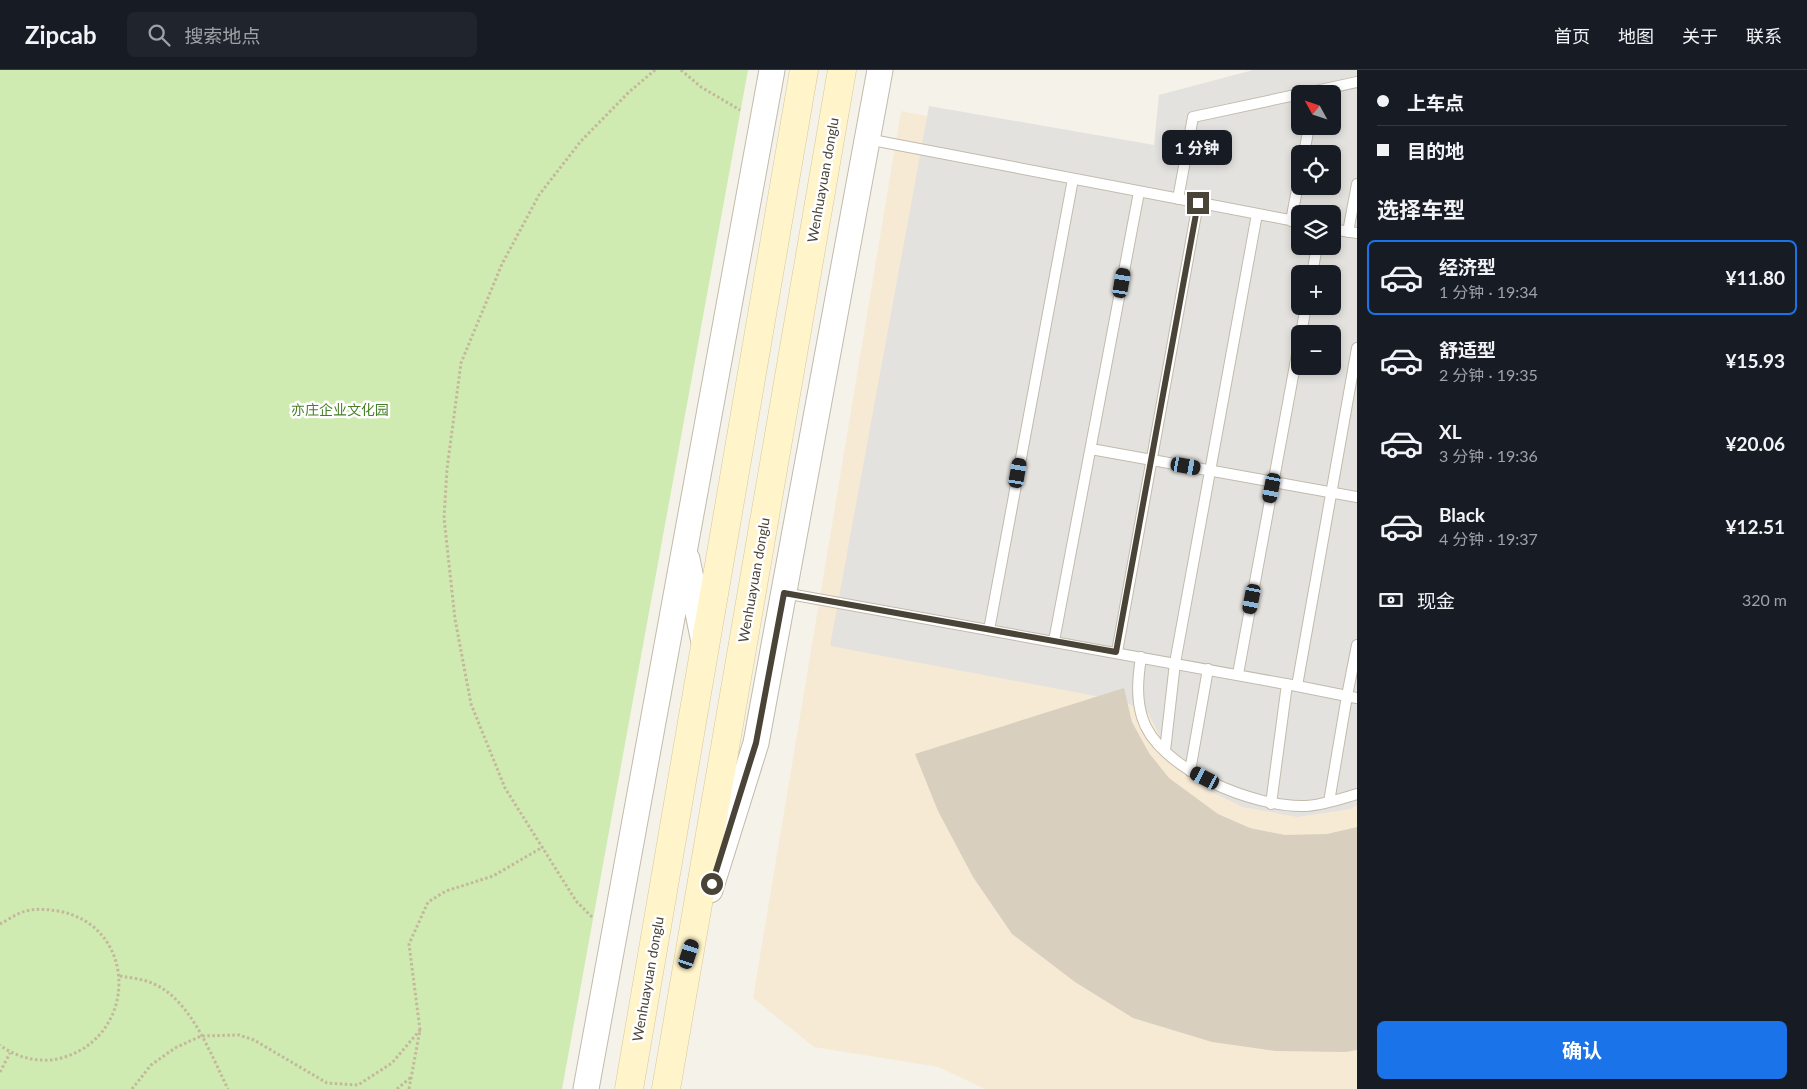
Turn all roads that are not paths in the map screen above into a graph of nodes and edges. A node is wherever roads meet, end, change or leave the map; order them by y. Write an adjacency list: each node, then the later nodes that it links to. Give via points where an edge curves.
1 (772, 70): 21 (street)
2 (804, 70): 26 (main road, Wenhuayuan donglu)
3 (842, 70): 39 (main road, Wenhuayuan donglu)
4 (880, 70): 8 (street)
5 (1357, 82): 6 (lane)
6 (1341, 86)
7 (1291, 96): 12 (lane, via 1193,117)
8 (867, 139): 9 (lane); 22 (street)
9 (1073, 179): 11 (lane); 23 (lane)
10 (1357, 184): 16 (lane)
11 (1139, 192): 12 (lane); 19 (lane)
12 (1178, 199): 13 (lane)
13 (1198, 203): 14 (lane); 27 (lane)
14 (1256, 214): 15 (lane); 29 (lane)
15 (1291, 221)
16 (1353, 232)
17 (1357, 348): 32 (lane)
18 (1293, 375): 31 (lane)
19 (1091, 449): 20 (lane); 24 (lane)
20 (1357, 497)
21 (684, 547): 26 (street); 40 (street)
22 (784, 593): 23 (lane); 39 (street, via 756,743)
23 (990, 630): 24 (lane)
24 (1054, 641): 27 (lane)
25 (1357, 645): 33 (lane)
26 (705, 646): 41 (main road, Wenhuayuan donglu)
27 (1116, 652): 28 (lane)
28 (1140, 657): 29 (lane); 34 (lane, via 1137,688 1142,719)
29 (1175, 663): 30 (lane); 34 (lane)
30 (1208, 669): 31 (lane); 35 (lane)
31 (1238, 674): 32 (lane)
32 (1292, 685): 33 (lane); 38 (lane)
33 (1352, 697): 37 (lane)
34 (1165, 751): 35 (lane)
35 (1190, 771): 38 (lane, via 1226,789)
36 (1357, 794): 37 (lane)
37 (1329, 802): 38 (lane, via 1305,806)
38 (1271, 804)
39 (689, 954): 42 (main road, Wenhuayuan donglu)
40 (586, 1089)
41 (629, 1089)
42 (666, 1089)

